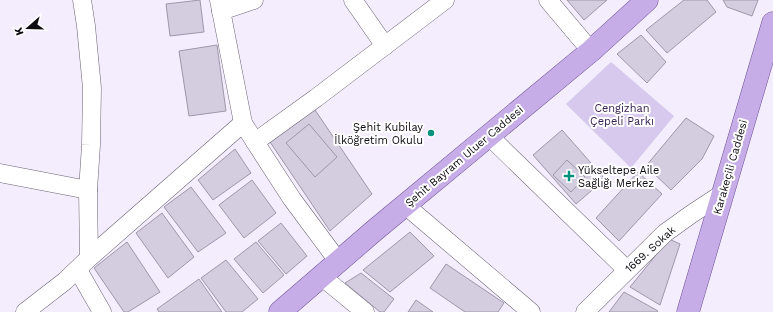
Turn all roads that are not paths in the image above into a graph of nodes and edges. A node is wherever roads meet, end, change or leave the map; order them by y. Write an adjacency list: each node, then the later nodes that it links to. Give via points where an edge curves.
1 (82, 0): 15 (street, via 92,88)
2 (254, 0): 7 (street)
3 (353, 0): 9 (street)
4 (445, 0): 9 (street)
5 (548, 0): 10 (street)
6 (647, 0): 10 (main road, Şehit Bayram Uluer Caddesi)
7 (220, 5): 11 (street)
8 (773, 23): 16 (main road, Karakeçili Caddesi)
9 (385, 46): 13 (street)
10 (591, 51): 12 (main road, Şehit Bayram Uluer Caddesi)
11 (243, 123): 13 (street); 19 (street)
12 (488, 135): 17 (main road, Şehit Bayram Uluer Caddesi); 20 (street)
13 (255, 142): 18 (street, via 292,199)
14 (0, 173): 15 (street)
15 (88, 190): 19 (street)
16 (722, 194): 20 (street, 1669. Sokak, via 665,233); 28 (main road, Karakeçili Caddesi)
17 (405, 205): 18 (main road, Şehit Bayram Uluer Caddesi); 26 (street)
18 (338, 261): 21 (main road, Şehit Bayram Uluer Caddesi)
19 (84, 264): 22 (street); 23 (street)
20 (627, 270): 27 (street, 1669. Sokak)
21 (321, 276): 24 (main road, Şehit Bayram Uluer Caddesi); 25 (street)
22 (25, 312)
23 (102, 312)
24 (280, 312)
25 (365, 312)
26 (531, 312)
27 (585, 312)
28 (688, 312)

